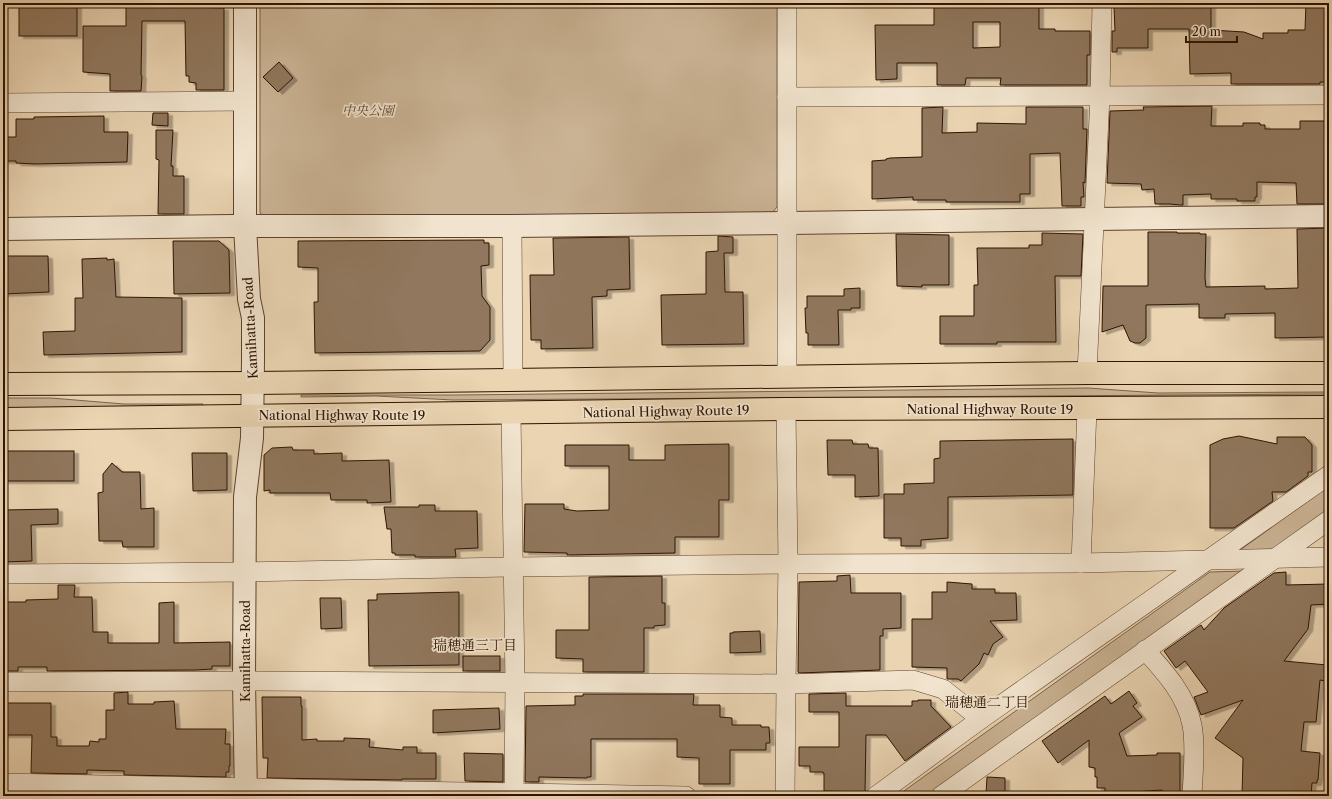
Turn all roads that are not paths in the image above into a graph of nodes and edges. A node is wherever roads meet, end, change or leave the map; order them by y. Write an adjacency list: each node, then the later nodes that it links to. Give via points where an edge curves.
1 (245, 3): 7 (street, Kamihatta-Road)
2 (787, 3): 6 (street)
3 (1102, 3): 5 (street)
4 (1329, 95): 5 (street)
5 (1100, 96): 6 (street); 10 (street)
6 (787, 97): 11 (street)
7 (245, 101): 8 (street); 12 (street, Kamihatta-Road)
8 (3, 103)
9 (1329, 216): 10 (street)
10 (1093, 220): 11 (street); 15 (street)
11 (788, 223): 13 (street); 17 (street)
12 (245, 226): 13 (street); 14 (street); 19 (street, Kamihatta-Road, via 252,318)
13 (512, 226): 18 (street)
14 (3, 229)
15 (1087, 373): 16 (highway); 17 (highway)
16 (1329, 373)
17 (788, 376): 18 (highway)
18 (513, 380): 19 (highway)
19 (253, 383): 20 (highway); 25 (street, Kamihatta-Road)
20 (3, 384)
21 (1329, 407): 23 (highway, National Highway Route 19)
22 (786, 409): 23 (highway, National Highway Route 19); 24 (highway, National Highway Route 19); 33 (street)
23 (1088, 409): 32 (street)
24 (511, 413): 25 (highway, National Highway Route 19); 34 (street)
25 (252, 415): 26 (highway, National Highway Route 19); 35 (street, Kamihatta-Road, via 245,496)
26 (3, 419)
27 (1329, 475): 31 (street)
28 (1329, 520): 30 (street)
29 (1329, 557): 30 (street)
30 (1273, 558): 31 (street); 37 (street)
31 (1210, 559): 32 (street); 42 (street)
32 (1081, 563): 33 (street)
33 (788, 564): 34 (street); 41 (street)
34 (512, 567): 35 (street); 40 (street)
35 (245, 572): 36 (street); 38 (street, Kamihatta-Road)
36 (3, 574)
37 (1145, 650): 50 (street); 51 (street, via 1167,674 1184,702 1192,725)
38 (244, 681): 39 (street); 40 (street); 44 (street, Kamihatta-Road)
39 (3, 682)
40 (515, 683): 41 (street); 46 (street)
41 (786, 684): 42 (street, via 913,680 943,689); 48 (street)
42 (981, 719): 49 (street)
43 (3, 784): 44 (street)
44 (245, 792): 45 (street)
45 (389, 793): 46 (street)
46 (514, 794): 47 (street)
47 (686, 796)
48 (786, 796)
49 (876, 796)
50 (941, 796)
51 (1192, 796)

